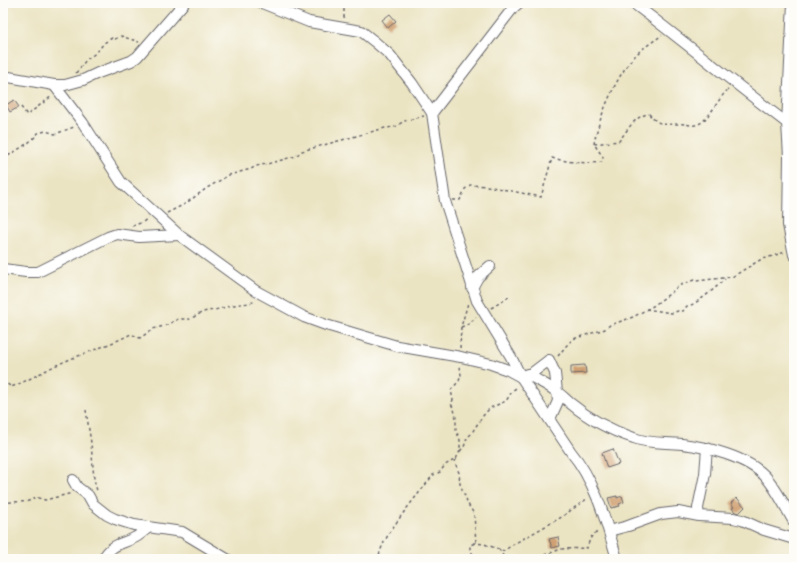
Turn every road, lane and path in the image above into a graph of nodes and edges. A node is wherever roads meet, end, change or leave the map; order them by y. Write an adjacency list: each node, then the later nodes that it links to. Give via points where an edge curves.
1 (184, 3): 10 (street, via 137,57 83,80)
2 (262, 3): 12 (street, via 310,22 361,32 390,55)
3 (519, 3): 12 (street)
4 (633, 3): 6 (street)
5 (793, 3): 14 (street)
6 (669, 30): 9 (street); 15 (path, via 644,47 627,65 604,110)
7 (139, 42): 10 (path, via 121,36 112,38)
8 (3, 76): 10 (street)
9 (736, 85): 14 (street); 15 (path, via 720,98 701,124 662,124 656,122 649,114 644,114 628,127 619,141)
10 (59, 87): 11 (path, via 27,114); 13 (street)
11 (21, 107)
12 (432, 113): 17 (street); 18 (path, via 404,121 395,128 385,128 302,151 296,156 229,176 185,204)
13 (83, 123): 16 (path, via 55,134 46,131 38,133 25,146); 18 (street, via 121,182)
14 (787, 123): 21 (street, via 788,225)
15 (594, 144): 17 (path, via 603,156 602,162 570,162 552,158 541,197 470,185 460,200)
16 (3, 158)
17 (445, 201): 25 (street)
18 (159, 216): 19 (path); 20 (street)
19 (118, 234): 20 (street, via 139,237); 23 (street, via 38,272)
20 (179, 235): 27 (street)
21 (793, 252): 24 (path, via 760,260)
22 (490, 266): 25 (street, via 478,277)
23 (3, 269)
24 (726, 279): 28 (path, via 691,280); 28 (path, via 683,311 672,313)
25 (472, 288): 29 (street); 30 (path)
26 (511, 295): 29 (path)
27 (267, 298): 31 (street, via 326,325 397,346); 34 (path, via 203,312 190,319 178,319 153,329 140,338 132,334 60,363 11,387)
28 (646, 309): 32 (path, via 626,321 573,339 558,356)
29 (482, 312): 30 (path, via 469,324); 33 (street)
30 (461, 327): 31 (path)
31 (461, 357): 33 (street, via 497,366); 39 (path, via 461,375 451,390 451,404 456,418)
32 (549, 360): 33 (street); 35 (street, via 555,373)
33 (524, 377): 35 (street); 37 (street); 39 (path, via 506,402 490,408 482,417)
34 (3, 380)
35 (557, 392): 37 (street, via 558,405); 38 (street, via 588,416 621,434 649,442)
36 (86, 410): 44 (path, via 94,479)
37 (550, 419): 43 (street, via 580,462)
38 (707, 448): 46 (street); 47 (street, via 757,468 773,487)
39 (460, 451): 40 (path)
40 (456, 459): 51 (path, via 460,484 474,514 476,543); 56 (path, via 433,475 395,526)
41 (73, 480): 42 (street)
42 (81, 491): 45 (path, via 45,500 34,497 24,503); 48 (street, via 88,495 95,506 115,520)
43 (595, 494): 49 (street); 52 (path, via 504,551)
44 (99, 496)
45 (3, 503)
46 (698, 516): 49 (street, via 670,512 628,526); 50 (street, via 742,520)
47 (794, 522)
48 (149, 527): 54 (street, via 135,538 114,546); 55 (street, via 182,532)
49 (608, 529): 53 (path, via 593,534 588,540 587,548 561,549); 61 (street)
50 (794, 539)
51 (473, 543): 52 (path); 57 (path, via 470,549)
52 (499, 550): 58 (path)
53 (547, 554): 59 (path); 60 (path)
54 (104, 559)
55 (227, 559)
56 (375, 559)
57 (475, 559)
58 (505, 559)
59 (533, 559)
60 (546, 559)
61 (617, 559)

